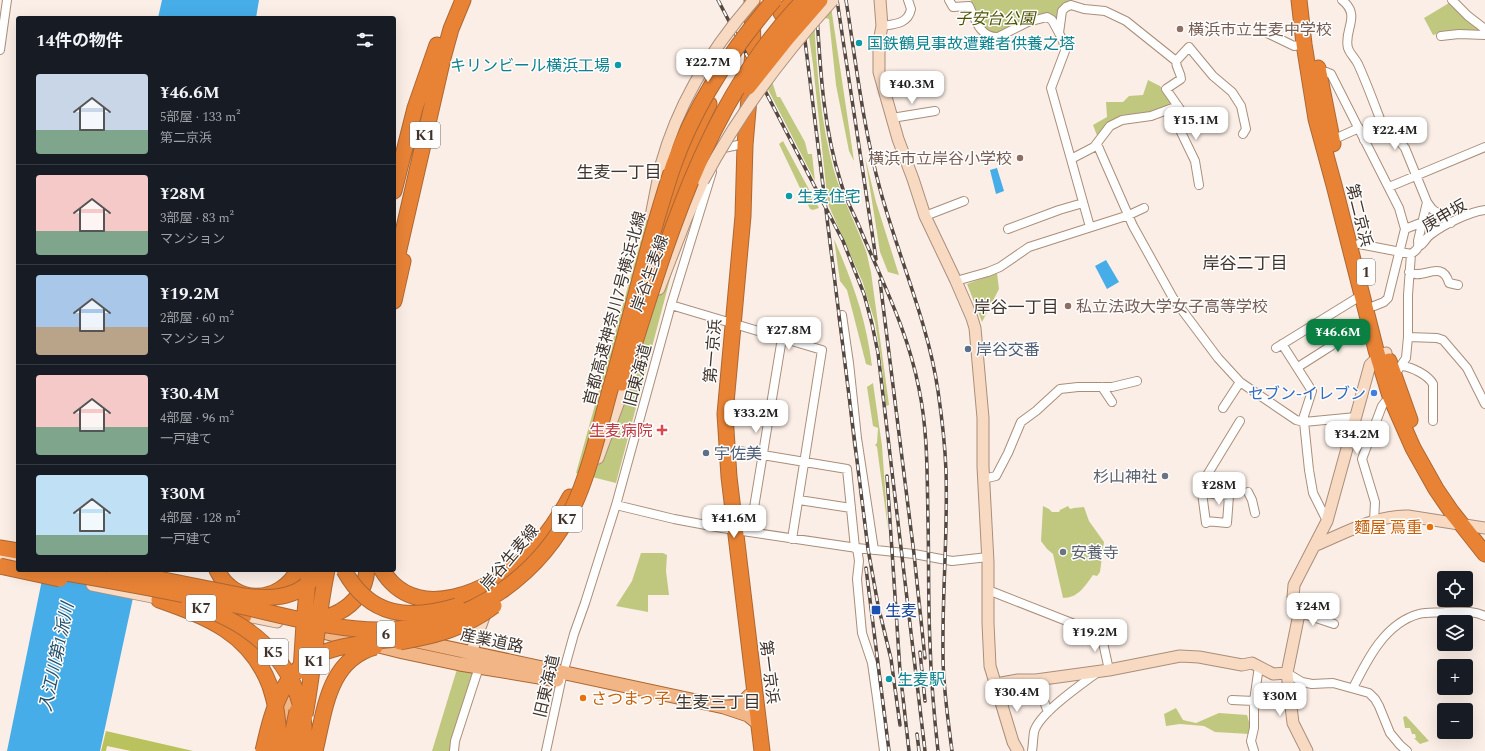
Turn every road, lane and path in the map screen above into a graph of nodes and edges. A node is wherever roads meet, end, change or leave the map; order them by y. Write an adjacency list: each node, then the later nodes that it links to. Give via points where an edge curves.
1 (7, 0): 27 (street)
2 (453, 0): 25 (highway, K1)
3 (463, 0): 31 (highway, K1, via 446,45)
4 (742, 0): 40 (highway, 第一京浜)
5 (753, 0): 40 (highway, 第一京浜, via 753,51); 79 (street, 岸谷生麦線, bridge, via 727,33 699,76 670,135 661,165)
6 (762, 0): 66 (highway, bridge, via 713,64 682,121 662,179)
7 (776, 0): 66 (highway, 首都高速神奈川7号横浜北線 / K7, bridge, via 723,65 692,121 669,180); 79 (highway, bridge, via 734,60 696,130 678,175)
8 (795, 0): 71 (highway, bridge, via 750,51 725,88 710,117 690,168)
9 (804, 0): 71 (highway, 首都高速神奈川7号横浜北線 / K7, bridge, via 760,53 738,85 719,120 688,191)
10 (820, 0): 71 (highway, bridge, via 763,67 738,102 684,210)
11 (833, 0): 71 (street, 岸谷生麦線, bridge, via 771,75 723,146 703,181)
12 (880, 0): 19 (street)
13 (908, 0): 19 (street, via 911,9 908,18 899,24)
14 (949, 0): 22 (street, via 952,7 969,6 981,29 991,37 1047,17 1052,20)
15 (1299, 0): 26 (highway, 第二京浜 / 1)
16 (1309, 0): 29 (highway, 第二京浜 / 1)
17 (1342, 0): 35 (street, via 1349,8 1352,20 1348,46)
18 (1452, 0): 20 (street)
19 (882, 26): 33 (street, via 879,72)
20 (1485, 29)
21 (1263, 31): 26 (street, via 1294,46)
22 (1059, 33): 28 (street, via 1062,11 1066,7 1071,5 1105,12 1126,21); 42 (street, via 1065,51 1050,88)
23 (1485, 35): 24 (street)
24 (1442, 36)
25 (438, 42): 44 (highway, K1, via 416,108); 53 (highway)
26 (1304, 44): 38 (highway, 第二京浜 / 1, via 1316,119)
27 (0, 50)
28 (1176, 61): 30 (street, via 1181,79 1166,89); 36 (street, via 1189,47 1213,76 1232,92 1241,106 1246,129)
29 (1319, 72): 34 (street, via 1331,74); 38 (highway, 第二京浜 / 1)
30 (1178, 106): 39 (street, via 1151,116 1122,120 1110,126); 45 (street, via 1182,112 1180,130 1195,162)
31 (432, 108): 64 (highway, K1); 69 (highway, via 418,196)
32 (935, 111): 33 (street)
33 (892, 118): 54 (street)
34 (1359, 128): 37 (street); 38 (street)
35 (1385, 132): 37 (street); 43 (street, via 1401,143)
36 (1243, 134)
37 (1364, 140): 46 (street)
38 (1327, 141): 60 (highway, 第二京浜 / 1); 70 (highway, 第二京浜 / 1)
39 (1097, 144): 42 (street); 52 (street)
40 (742, 145): 72 (street, 旧東海道, via 719,148); 75 (highway, 第一京浜, via 743,216)
41 (1485, 147): 43 (street)
42 (1071, 159): 49 (street)
43 (1417, 175): 46 (street); 48 (street)
44 (396, 183)
45 (1199, 185)
46 (1389, 187): 59 (street, via 1399,208)
47 (964, 202): 54 (street)
48 (1427, 202): 55 (street); 56 (street, via 1432,210)
49 (1083, 203): 57 (street); 58 (street)
50 (1144, 208): 52 (street)
51 (1485, 210): 56 (street, 庚申坂)
52 (1129, 215): 57 (street); 85 (street, via 1172,298)
53 (396, 216)
54 (925, 216): 67 (street)
55 (1423, 222): 59 (street); 61 (street)
56 (1451, 223): 61 (street, 庚申坂)
57 (1090, 227): 67 (street, via 1029,246 1000,267)
58 (1008, 229)
59 (1405, 230): 62 (street)
60 (1359, 244): 62 (street); 73 (highway, 第二京浜 / 1)
61 (1418, 246): 63 (street, 庚申坂)
62 (1401, 251): 63 (street); 73 (street, via 1388,298)
63 (1411, 254): 65 (street)
64 (396, 262)
65 (1409, 272): 68 (street, via 1415,275 1437,270 1448,277 1449,283); 77 (street)
66 (642, 273): 83 (highway, 首都高速神奈川7号横浜北線 / K7, bridge)
67 (956, 281): 98 (street, via 975,328 982,418)
68 (1458, 285)
69 (396, 293)
70 (1362, 295): 76 (street); 80 (highway, 第二京浜 / 1)
71 (652, 299): 99 (highway, 首都高速神奈川7号横浜北線 / K7, bridge); 142 (street, 岸谷生麦線, bridge, via 598,459 583,494 559,534 501,601 491,616)
72 (671, 305): 75 (street); 103 (street, 旧東海道)
73 (1374, 306): 80 (highway, 第二京浜 / 1)
74 (842, 315): 117 (street)
75 (729, 322): 78 (street); 95 (highway, 第一京浜, via 725,414); 109 (highway, 第一京浜, via 718,417 721,468)
76 (1316, 323): 81 (street, via 1331,346); 81 (street, via 1279,346)
77 (1408, 337): 82 (street, via 1406,358); 89 (street, via 1443,340 1467,368)
78 (782, 338): 96 (street); 97 (street, via 822,350)
79 (628, 339): 142 (street, 岸谷生麦線, bridge, via 576,491 548,535 506,582 484,614)
80 (1382, 355): 82 (highway, 第二京浜 / 1); 87 (highway, 第二京浜 / 1); 91 (street, via 1370,365)
81 (1298, 367): 94 (street, via 1312,391)
82 (1398, 371): 93 (street, via 1408,366 1431,380); 108 (highway, 第二京浜 / 1, via 1411,422 1426,454)
83 (614, 376): 113 (highway, 首都高速神奈川7号横浜北線 / K7, bridge, via 581,488 565,522); 132 (highway, bridge, via 588,458 576,486 550,530 521,562 480,588 456,597 438,600 420,598 404,592)
84 (1137, 381): 86 (street)
85 (1240, 382): 90 (street); 94 (street, via 1279,410)
86 (1102, 387): 88 (street); 98 (street, via 1078,386 1060,389 1021,422 996,476)
87 (1390, 396): 107 (street, via 1382,406 1362,459 1376,502); 108 (highway, 第二京浜 / 1, via 1436,489)
88 (1112, 402)
89 (1485, 404)
90 (1222, 408)
91 (1356, 417): 94 (street); 106 (street)
92 (1240, 421): 101 (street, via 1201,485)
93 (1434, 421)
94 (1303, 422): 106 (street, via 1313,494)
95 (727, 449): 96 (street); 109 (highway, 第一京浜)
96 (763, 455): 97 (street); 110 (street)
97 (805, 462): 102 (street); 104 (street, via 847,469)
98 (983, 479): 120 (street)
99 (592, 483): 130 (highway, bridge, via 567,527 538,560 498,588 460,605 422,614 394,612 364,595); 134 (highway, 首都高速神奈川7号横浜北線 / K7, via 561,542)
100 (1248, 492): 105 (street)
101 (1202, 494): 101 (street, via 1229,496 1227,523 1206,522)
102 (799, 500): 104 (street); 111 (street)
103 (616, 505): 109 (street); 146 (street, 旧東海道)
104 (851, 508): 116 (street)
105 (1255, 513)
106 (1327, 521): 114 (street)
107 (1374, 521): 108 (street, via 1403,516); 114 (street)
108 (1473, 526): 112 (highway, 第二京浜 / 1); 119 (highway, 第二京浜 / 1)
109 (732, 529): 110 (street); 150 (highway, 第一京浜)
110 (750, 532): 111 (street)
111 (792, 538): 116 (street)
112 (1485, 541)
113 (550, 545): 124 (highway, 首都高速神奈川7号横浜北線 / K7, bridge, via 523,575 481,604 436,622 395,629 334,626 139,586); 156 (highway, bridge, via 516,586 491,606 468,619 448,628 423,634 333,649 307,661 280,693)
114 (1316, 545): 137 (street, via 1294,585 1293,597)
115 (0, 548): 118 (highway)
116 (856, 548): 117 (street); 166 (street, via 862,634 872,663)
117 (874, 550): 120 (street, via 952,561)
118 (16, 551)
119 (1485, 554)
120 (988, 557): 135 (street)
121 (45, 572): 136 (highway, K5, bridge)
122 (47, 572): 160 (highway, K5, bridge, via 193,605 218,614 250,632 278,657 290,676 303,715)
123 (48, 572): 133 (street, bridge)
124 (49, 572)
125 (77, 572): 133 (street, bridge)
126 (124, 572): 129 (highway, bridge, via 263,598 295,592 310,582)
127 (218, 572): 128 (highway, bridge, via 232,589 253,596 271,594 282,589)
128 (297, 572)
129 (318, 572): 140 (main road); 158 (highway, K1, bridge, via 304,624 298,703); 159 (highway, K1, bridge, via 320,608)
130 (345, 572)
131 (367, 572): 138 (highway, bridge, via 357,597 335,614 299,620)
132 (384, 572)
133 (136, 588): 140 (street)
134 (517, 588): 138 (highway, 首都高速神奈川7号横浜北線 / K7, bridge, via 486,609 455,624 408,635 366,638 340,636); 161 (highway, bridge, via 478,617 452,630 435,636 376,646 352,658 332,684)
135 (989, 592): 144 (street, via 1082,628 1094,629 1102,638); 148 (street, via 990,666)
136 (159, 600): 138 (highway, 首都高速神奈川7号横浜北線 / K7, bridge); 157 (highway, K5, bridge, via 214,622 235,636 252,653 263,670 274,698 278,720)
137 (1297, 613): 141 (street); 145 (street)
138 (244, 616)
139 (1485, 616): 149 (street, via 1475,612 1418,614 1404,621 1393,629 1370,655)
140 (306, 621): 142 (main road, 産業道路 / 6); 142 (main road, 産業道路 / 6, via 403,652 460,664); 157 (main road)
141 (1334, 624)
142 (476, 653): 146 (main road, 産業道路 / 6); 146 (main road, 産業道路 / 6, via 531,676); 162 (street)
143 (1259, 666): 144 (street, via 1252,663 1242,665 1180,656); 145 (street, via 1274,674); 152 (street)
144 (1104, 671): 147 (street); 154 (street)
145 (1287, 673): 149 (street, via 1302,682 1333,683); 170 (street, via 1293,723)
146 (562, 677): 153 (main road, 産業道路 / 6); 163 (street, 旧東海道)
147 (1036, 680): 148 (street); 154 (street)
148 (996, 684): 167 (street)
149 (1353, 688): 171 (street, via 1369,693 1375,699 1390,733)
150 (752, 696): 153 (main road, 産業道路 / 6); 155 (highway, 第一京浜)
151 (1232, 700): 152 (street)
152 (1254, 701): 169 (street, via 1254,728 1251,741)
153 (725, 712): 155 (main road, 産業道路 / 6, via 746,722)
154 (1048, 712): 168 (street, via 1034,731)
155 (752, 719): 164 (highway, 第一京浜); 165 (highway, 第一京浜)
156 (263, 751)
157 (276, 751)
158 (289, 751)
159 (298, 751)
160 (304, 751)
161 (315, 751)
162 (454, 751)
163 (546, 751)
164 (755, 751)
165 (762, 751)
166 (884, 751)
167 (1018, 751)
168 (1032, 751)
169 (1254, 751)
170 (1307, 751)
171 (1407, 751)

